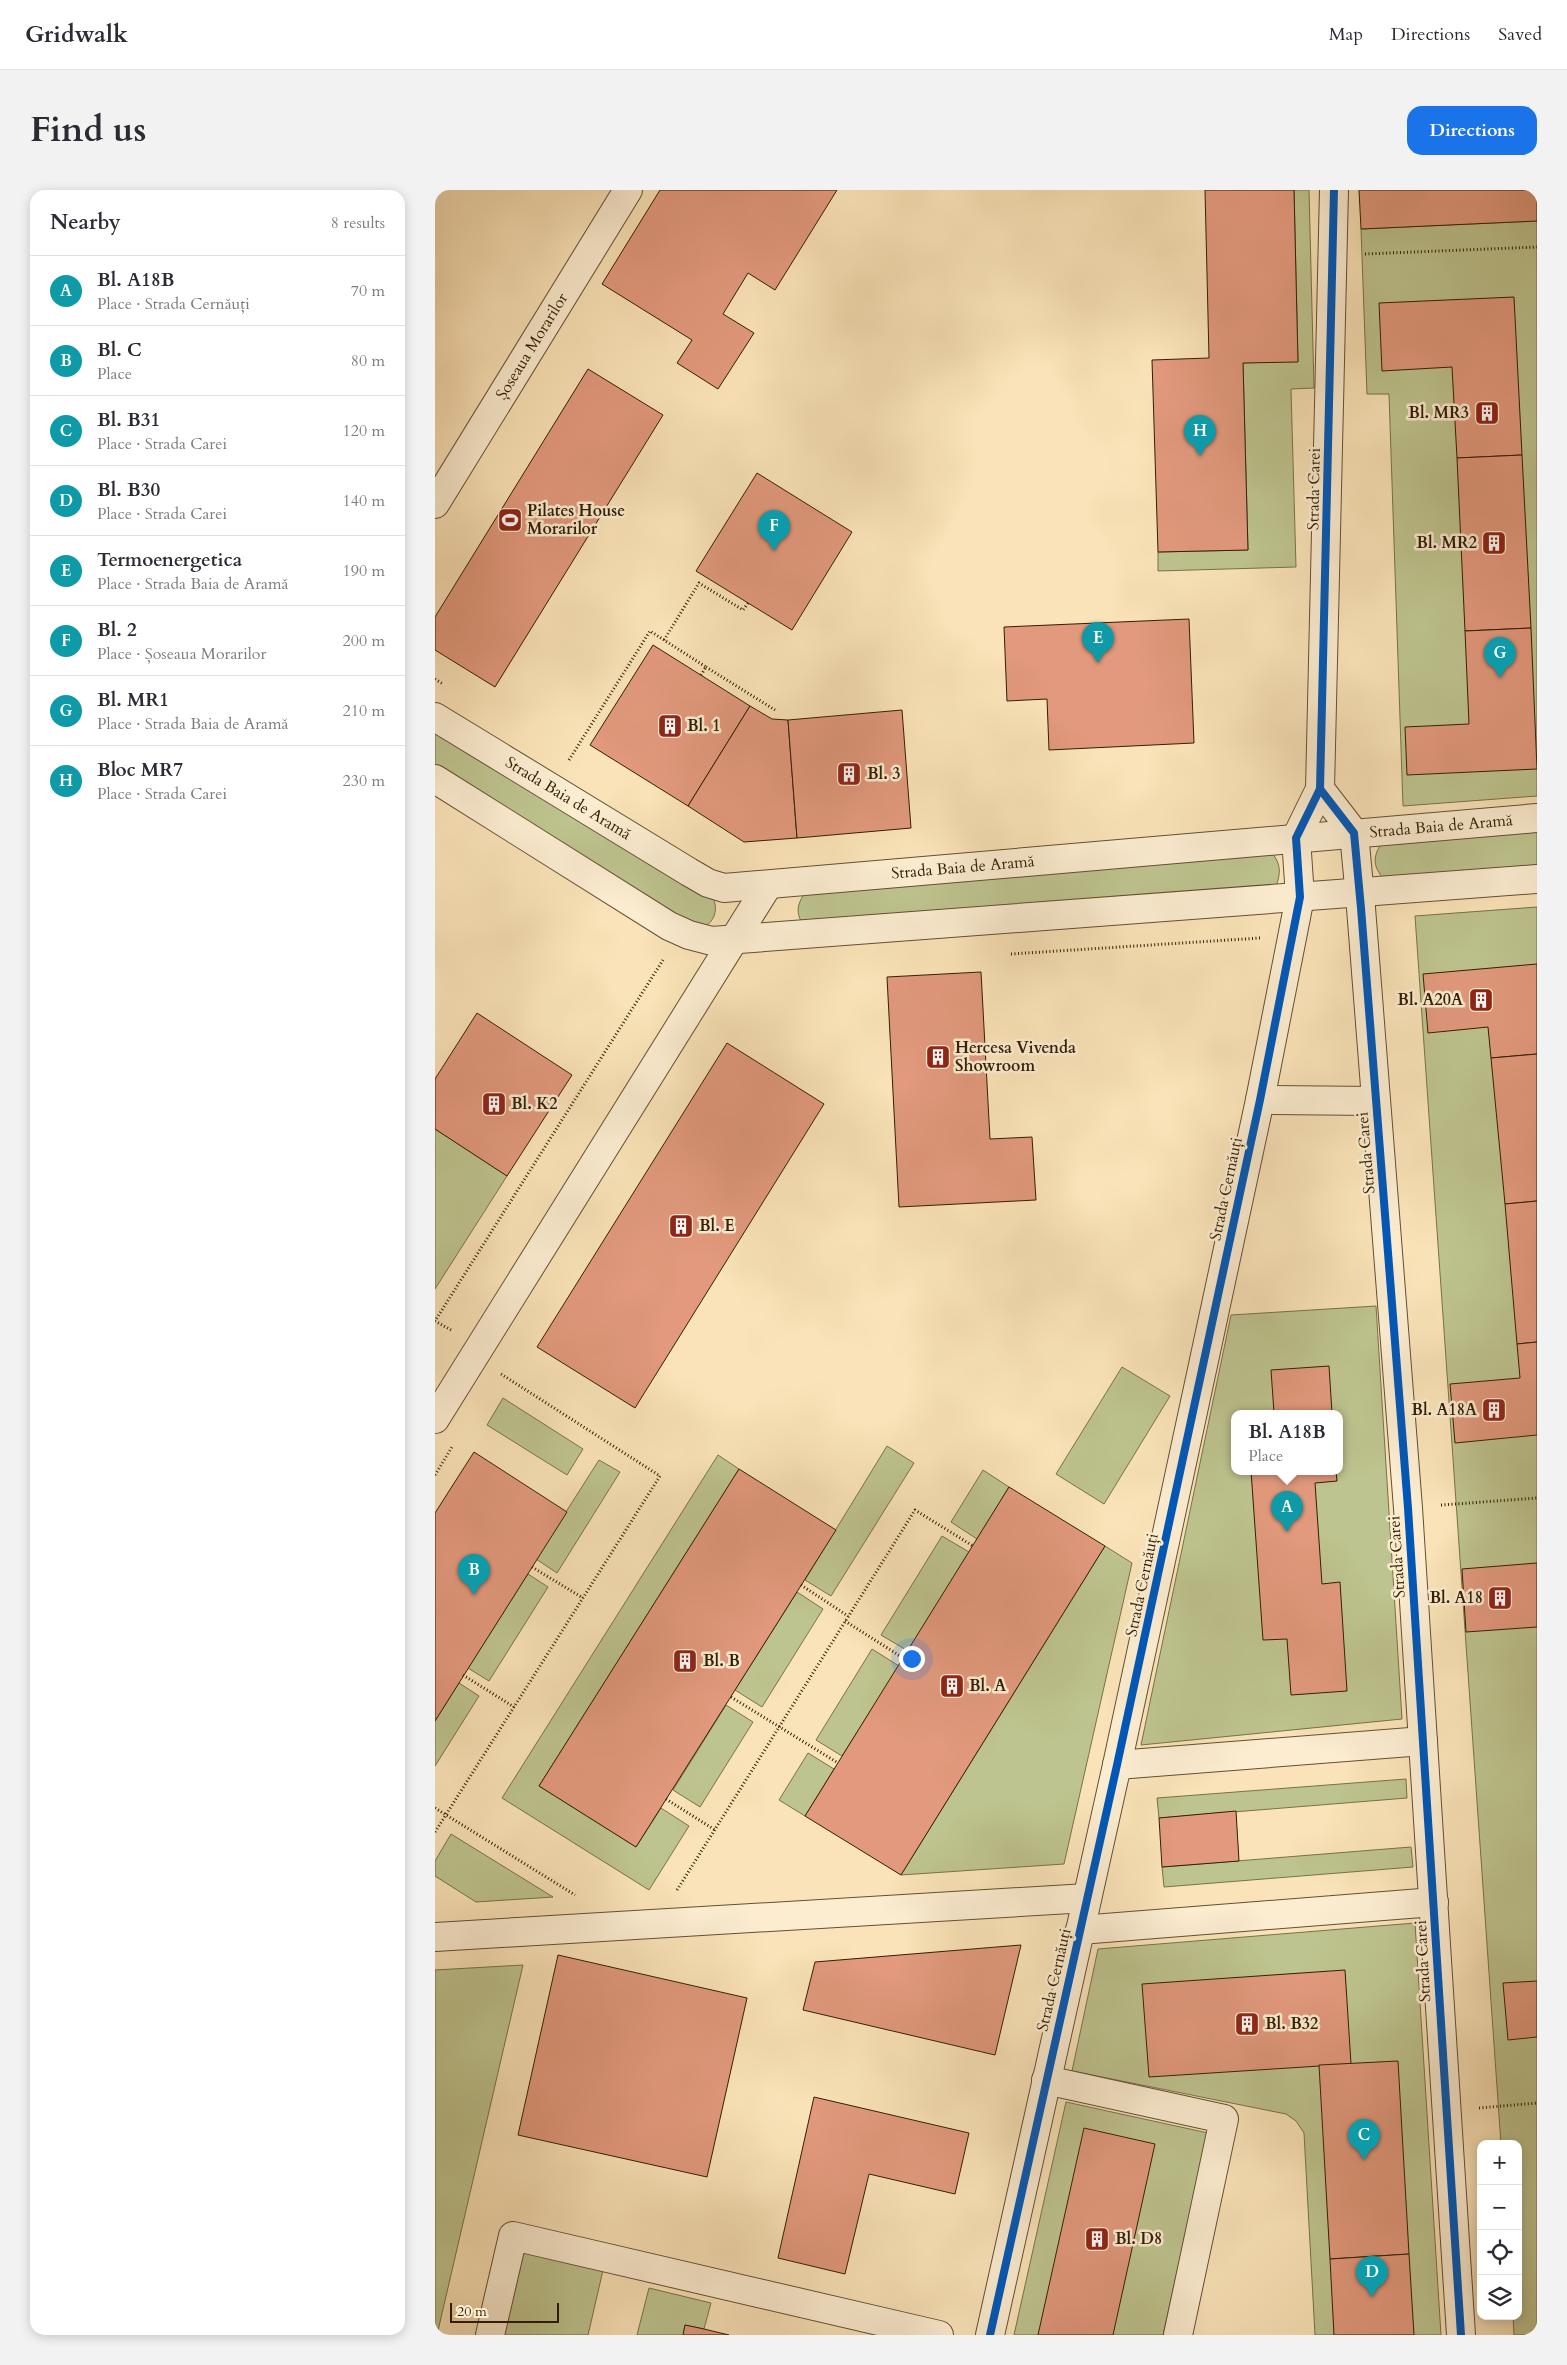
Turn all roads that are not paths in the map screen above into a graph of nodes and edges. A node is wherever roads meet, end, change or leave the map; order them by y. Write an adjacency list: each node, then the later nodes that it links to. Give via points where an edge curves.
1 (629, 190): 3 (street, Șoseaua Morarilor)
2 (1335, 190): 6 (street, Strada Carei)
3 (435, 504)
4 (435, 717): 11 (street, Strada Baia de Aramă, via 707,883 724,888)
5 (435, 779): 14 (street, via 669,926 712,941)
6 (1320, 789): 8 (street); 9 (street, Strada Carei)
7 (1537, 818): 8 (street, Strada Baia de Aramă)
8 (1354, 834): 9 (street, Strada Baia de Aramă); 12 (street, Strada Carei)
9 (1296, 838): 11 (street, Strada Baia de Aramă); 13 (street, Strada Cernăuți)
10 (1537, 880): 12 (street)
11 (768, 885): 14 (street)
12 (1360, 892): 13 (street); 16 (street, Strada Carei)
13 (1300, 897): 14 (street); 15 (street, Strada Cernăuți)
14 (734, 940): 17 (street)
15 (1260, 1100): 16 (street); 19 (street, Strada Cernăuți)
16 (1375, 1101): 18 (street, Strada Carei)
17 (435, 1419)
18 (1423, 1740): 19 (street); 20 (street, Strada Carei)
19 (1117, 1765): 21 (street, Strada Cernăuți)
20 (1433, 1902): 21 (street, Strada Carei, via 1126,1927); 28 (street, Strada Carei)
21 (1083, 1914): 22 (street, Strada Carei, via 1046,1900); 23 (street, Strada Cernăuți)
22 (435, 1937)
23 (1047, 2080): 26 (street, Strada Cernăuți); 27 (street, via 1225,2119)
24 (490, 2335): 25 (street, via 513,2236)
25 (939, 2335)
26 (989, 2335)
27 (1179, 2335)
28 (1461, 2335)

